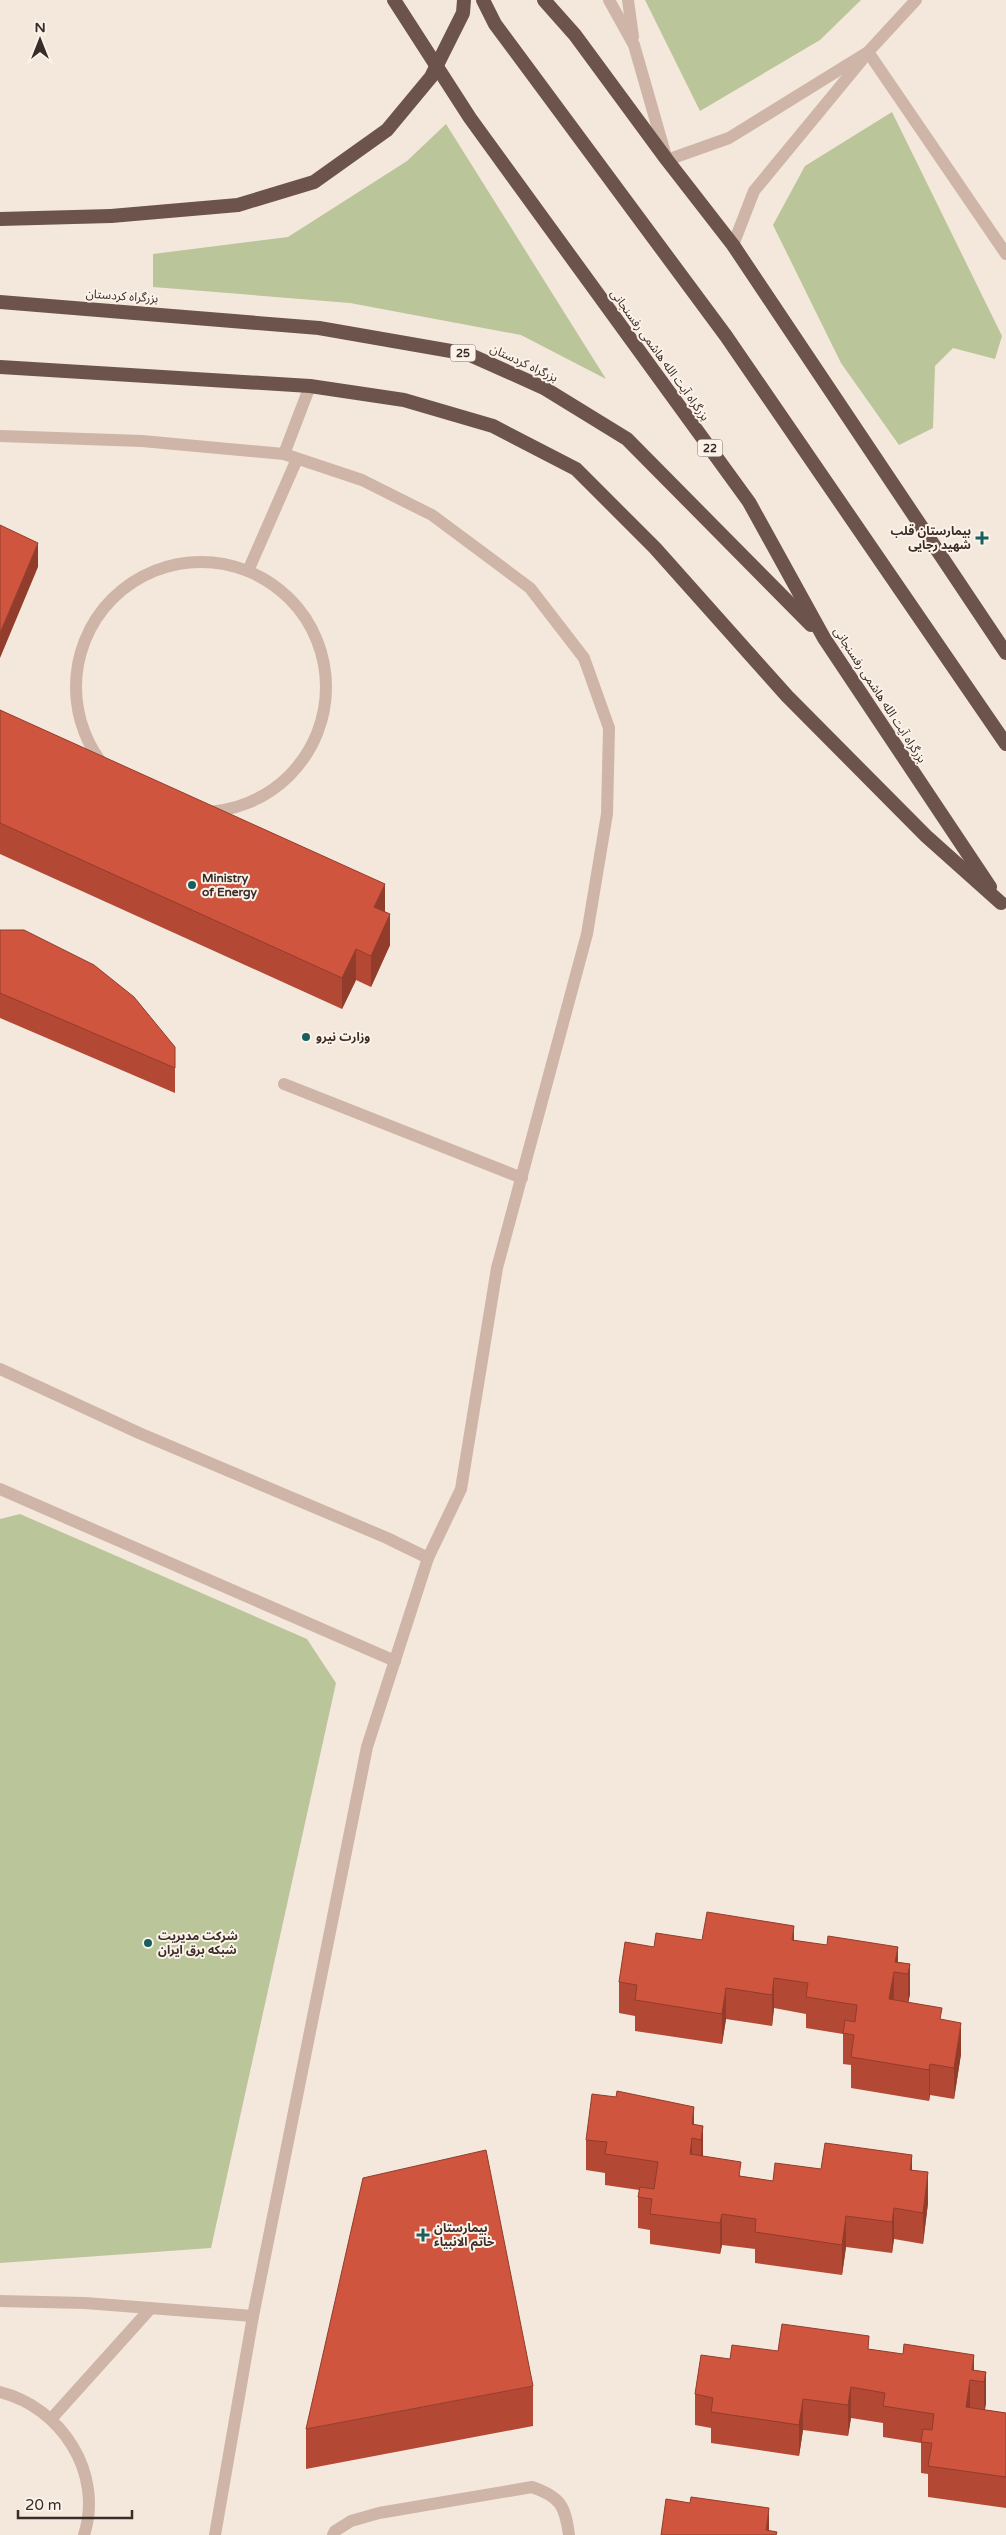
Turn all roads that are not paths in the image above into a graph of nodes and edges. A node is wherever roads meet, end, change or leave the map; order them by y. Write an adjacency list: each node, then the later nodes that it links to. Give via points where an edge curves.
1 (394, 0): 21 (highway, بزرگراه آیت الله هاشمی رفسنجانی / 22, via 470,118 748,502)
2 (464, 0): 11 (highway, bridge, via 464,13 431,77 387,130 314,182 238,205 111,216)
3 (484, 0): 23 (highway, via 495,24 726,336)
4 (544, 0): 10 (highway, via 575,35)
5 (609, 0): 8 (lane)
6 (628, 0): 8 (lane)
7 (916, 0): 9 (lane)
8 (634, 45): 10 (lane)
9 (868, 52): 10 (lane, via 729,138); 12 (lane, via 754,191); 13 (lane)
10 (666, 160): 12 (highway)
11 (0, 218)
12 (732, 245): 22 (highway)
13 (1006, 254)
14 (0, 302): 21 (highway, بزرگراه کردستان / 25, via 319,328 468,354 544,388 627,439)
15 (0, 367): 16 (highway)
16 (310, 386): 18 (lane); 24 (highway, via 404,400 493,426 576,469 655,548 787,696 926,836)
17 (0, 436): 18 (lane, via 142,441)
18 (284, 454): 19 (lane)
19 (298, 459): 20 (lane); 26 (lane, via 362,480 432,515 530,588 584,658 609,728 607,814 587,934)
20 (248, 571): 20 (lane, via 212,562 173,564 136,579 105,605 84,639 75,678 77,707 93,753 120,784 154,804 193,813 236,808 275,789 306,758 324,719 327,676 316,633 291,598)
21 (824, 638): 24 (highway, بزرگراه آیت الله هاشمی رفسنجانی / 22)
22 (1006, 653)
23 (1006, 744)
24 (1003, 906)
25 (284, 1084): 26 (lane)
26 (522, 1178): 31 (lane, via 498,1268 461,1489)
27 (0, 1369): 31 (lane)
28 (0, 1489): 29 (lane)
29 (23, 1498): 30 (lane); 32 (lane)
30 (0, 1501)
31 (428, 1558): 32 (lane)
32 (395, 1661): 35 (lane, via 367,1747)
33 (0, 2301): 34 (lane)
34 (150, 2308): 35 (lane); 37 (lane)
35 (253, 2316): 39 (lane)
36 (0, 2392): 37 (lane, via 19,2397)
37 (52, 2418): 38 (lane, via 75,2448 88,2484 89,2521)
38 (84, 2535)
39 (215, 2535)
40 (333, 2535): 41 (lane, via 334,2531 351,2521 379,2513 532,2487 558,2499 566,2511)
41 (570, 2535)

